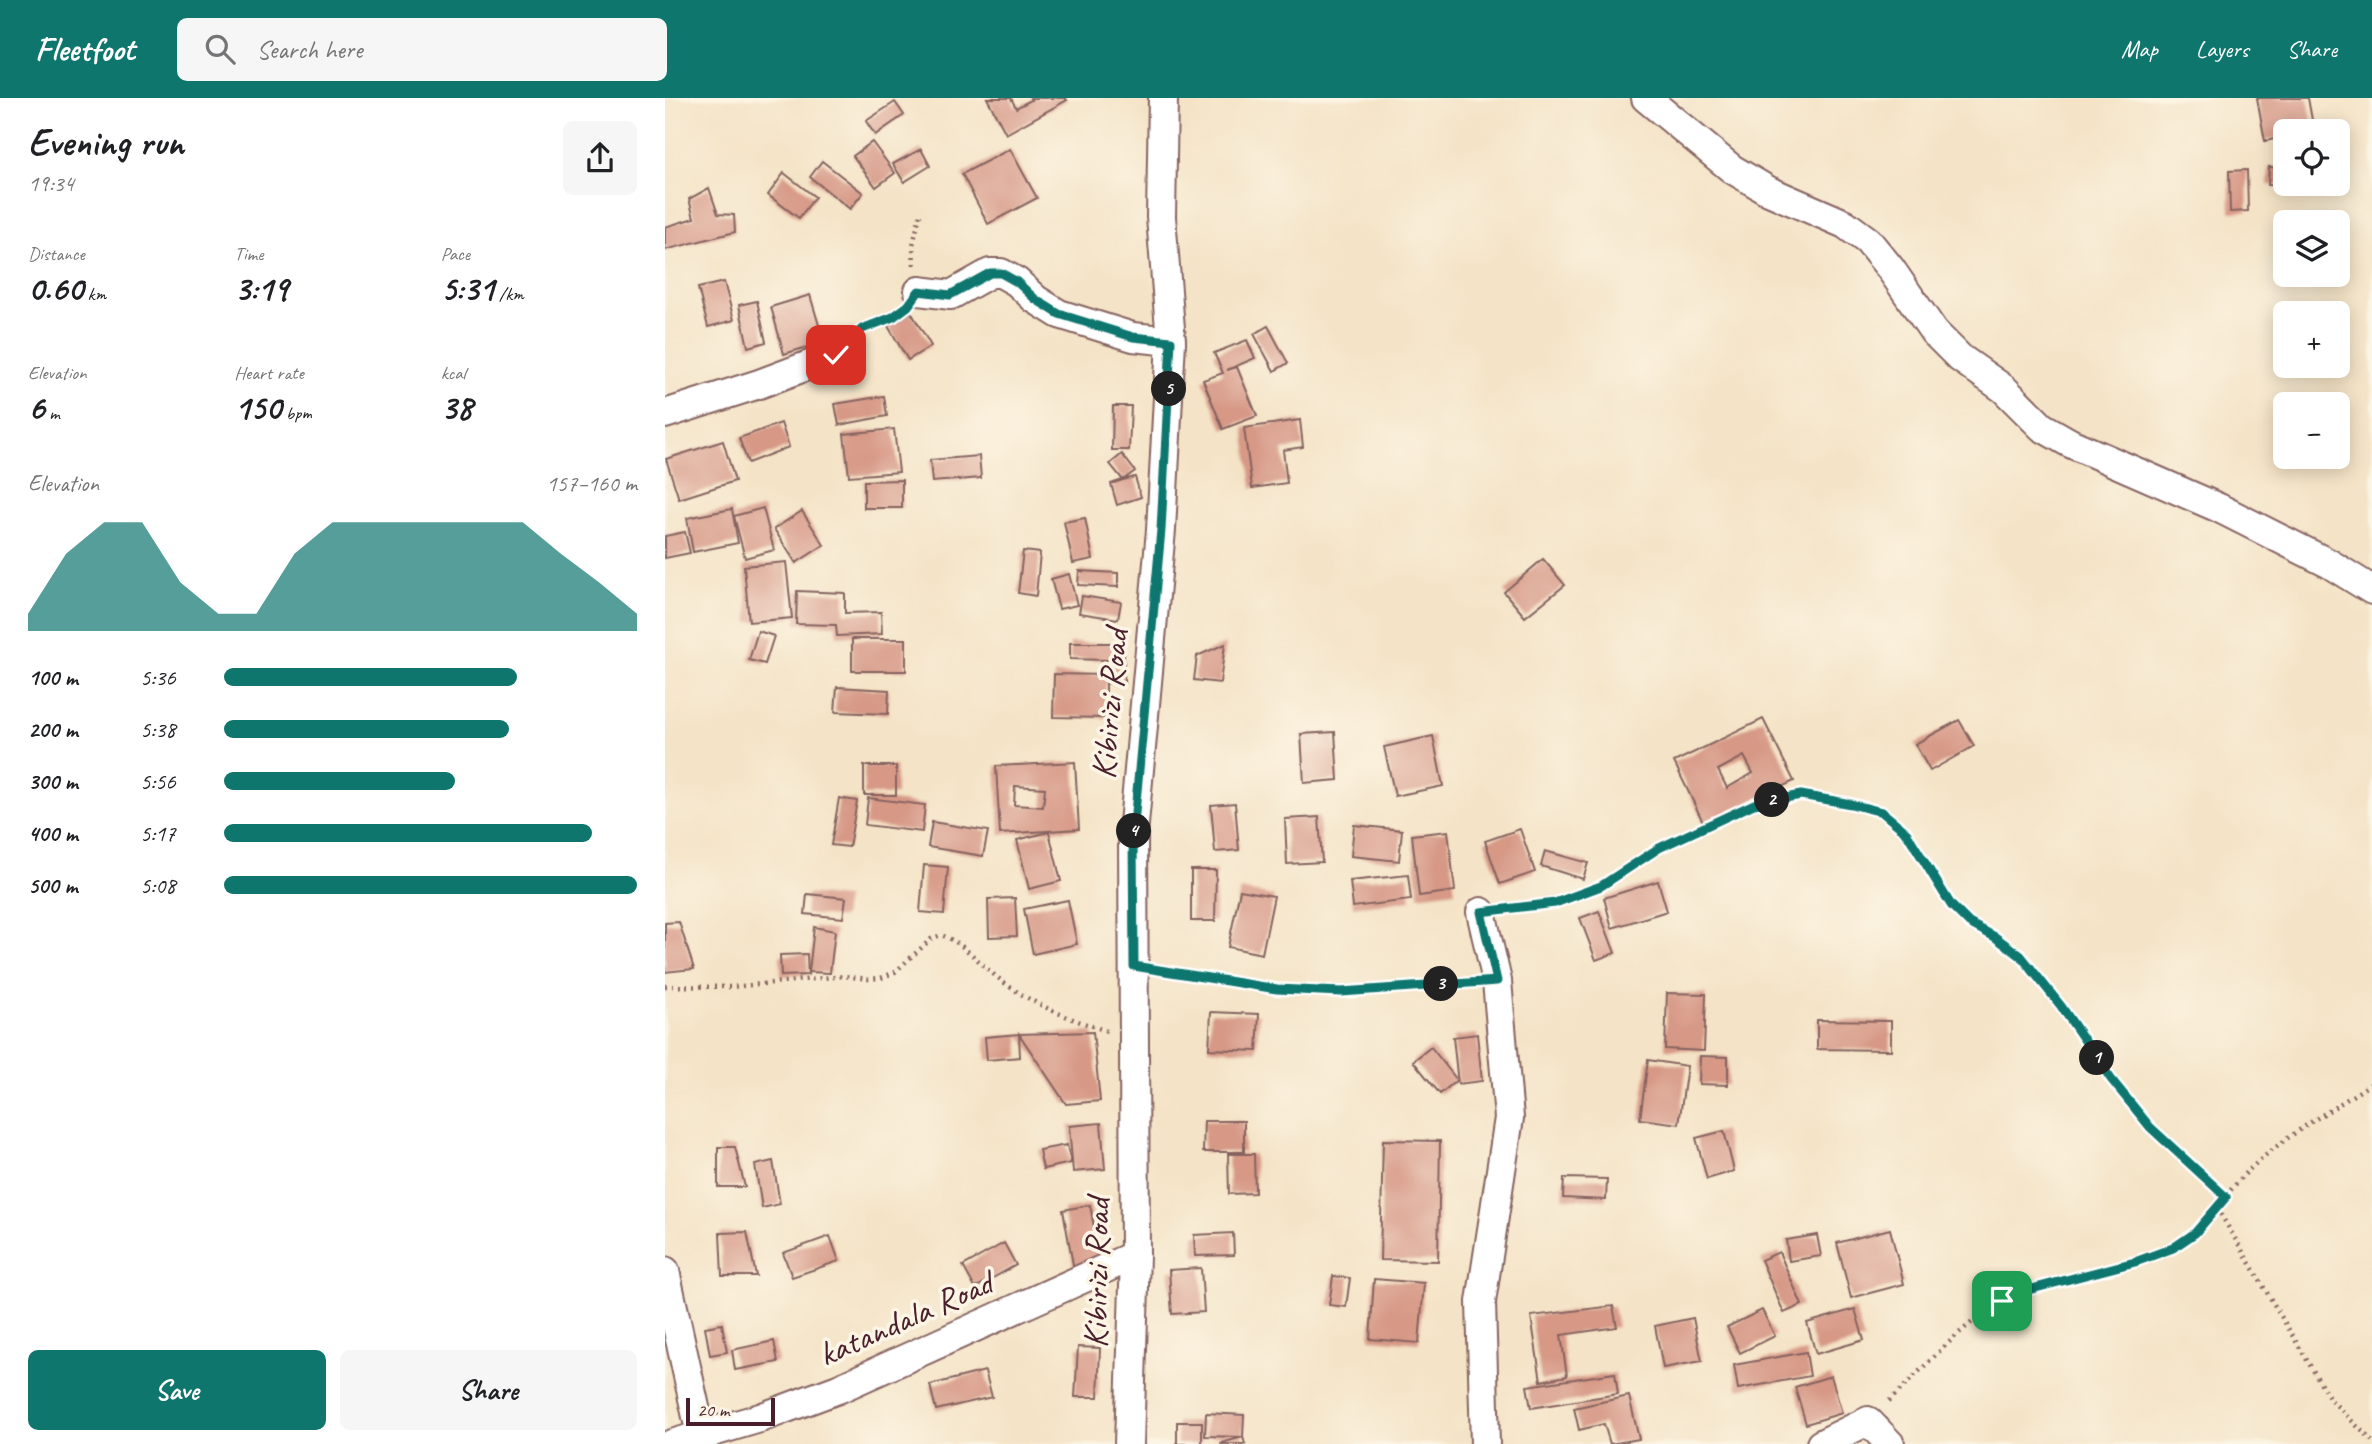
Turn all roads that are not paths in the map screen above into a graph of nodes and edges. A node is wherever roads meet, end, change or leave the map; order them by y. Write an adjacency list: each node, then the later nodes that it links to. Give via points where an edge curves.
1 (1163, 98): 4 (street, Kibirizi Road, via 1161,217)
2 (1646, 98): 7 (street, via 1732,170 1845,224 1868,241 1934,332 1960,358 2004,388 2042,427 2219,508)
3 (919, 291): 4 (street, via 950,295 990,273 1001,273 1059,314 1133,337)
4 (1171, 341): 9 (street, Kibirizi Road, via 1161,530 1133,835)
5 (836, 355): 6 (street)
6 (665, 414)
7 (2372, 590)
8 (1481, 912): 14 (street, via 1497,981 1509,1118 1481,1302)
9 (1135, 1255): 11 (street, katandala Road, via 838,1389); 13 (street, Kibirizi Road)
10 (665, 1271): 11 (street)
11 (701, 1439): 12 (street, katandala Road)
12 (672, 1444)
13 (1129, 1444)
14 (1486, 1444)
15 (1821, 1444): 16 (street, via 1868,1421)
16 (1890, 1444)

